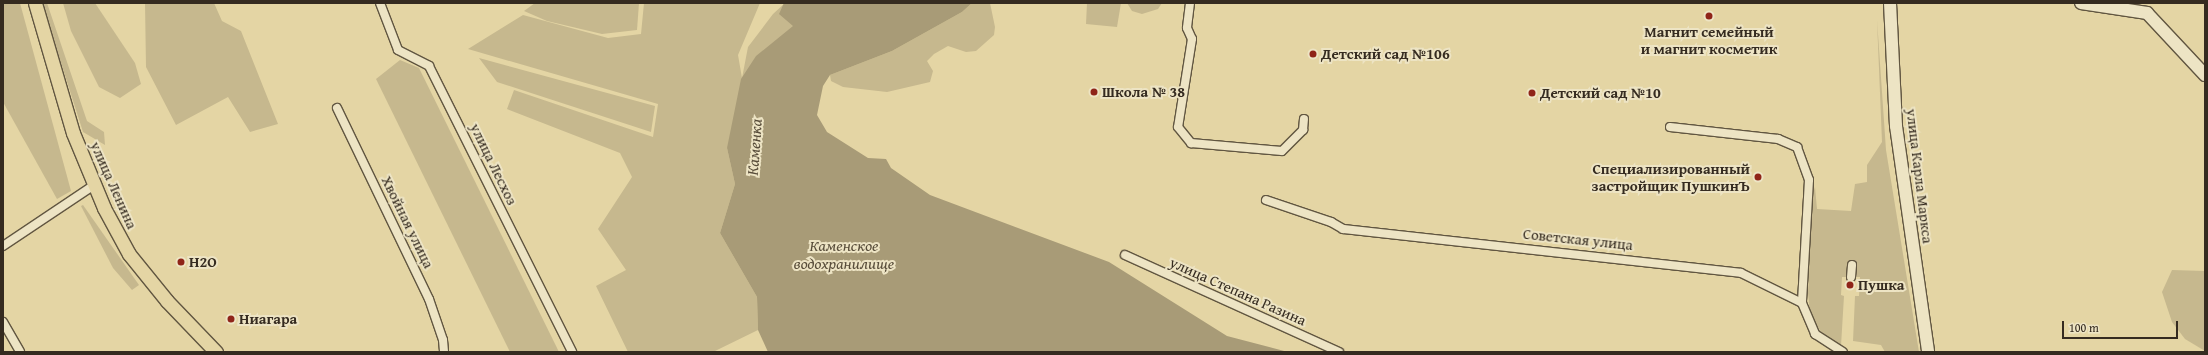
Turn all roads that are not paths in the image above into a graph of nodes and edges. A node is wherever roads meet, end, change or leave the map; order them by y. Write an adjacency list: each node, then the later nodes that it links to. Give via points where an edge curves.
1 (35, 3): 10 (main road, улица Ленина, via 74,133)
2 (380, 3): 21 (street, улица Лесхоз, via 398,50 429,66)
3 (1190, 3): 8 (street, via 1187,28 1192,39 1178,127 1191,143 1282,151 1304,130)
4 (1890, 3): 24 (main road, улица Карла Маркса, via 1896,126)
5 (2081, 3): 6 (main road, via 2147,13)
6 (2205, 75)
7 (337, 108): 20 (street, Хвойная улица, via 429,299 443,340)
8 (1304, 119)
9 (1670, 127): 16 (street, via 1778,139 1797,147 1808,180)
10 (94, 186): 12 (street); 19 (main road, улица Ленина, via 129,254 167,301)
11 (1266, 200): 16 (street, Советская улица, via 1331,222 1343,229 1741,273)
12 (3, 246)
13 (1125, 255): 22 (street, улица Степана Разина)
14 (1852, 265): 15 (street)
15 (1851, 277)
16 (1802, 303): 23 (street, via 1815,334)
17 (3, 322): 18 (street)
18 (20, 352)
19 (216, 352)
20 (444, 352)
21 (572, 352)
22 (1339, 352)
23 (1843, 352)
24 (1928, 352)

